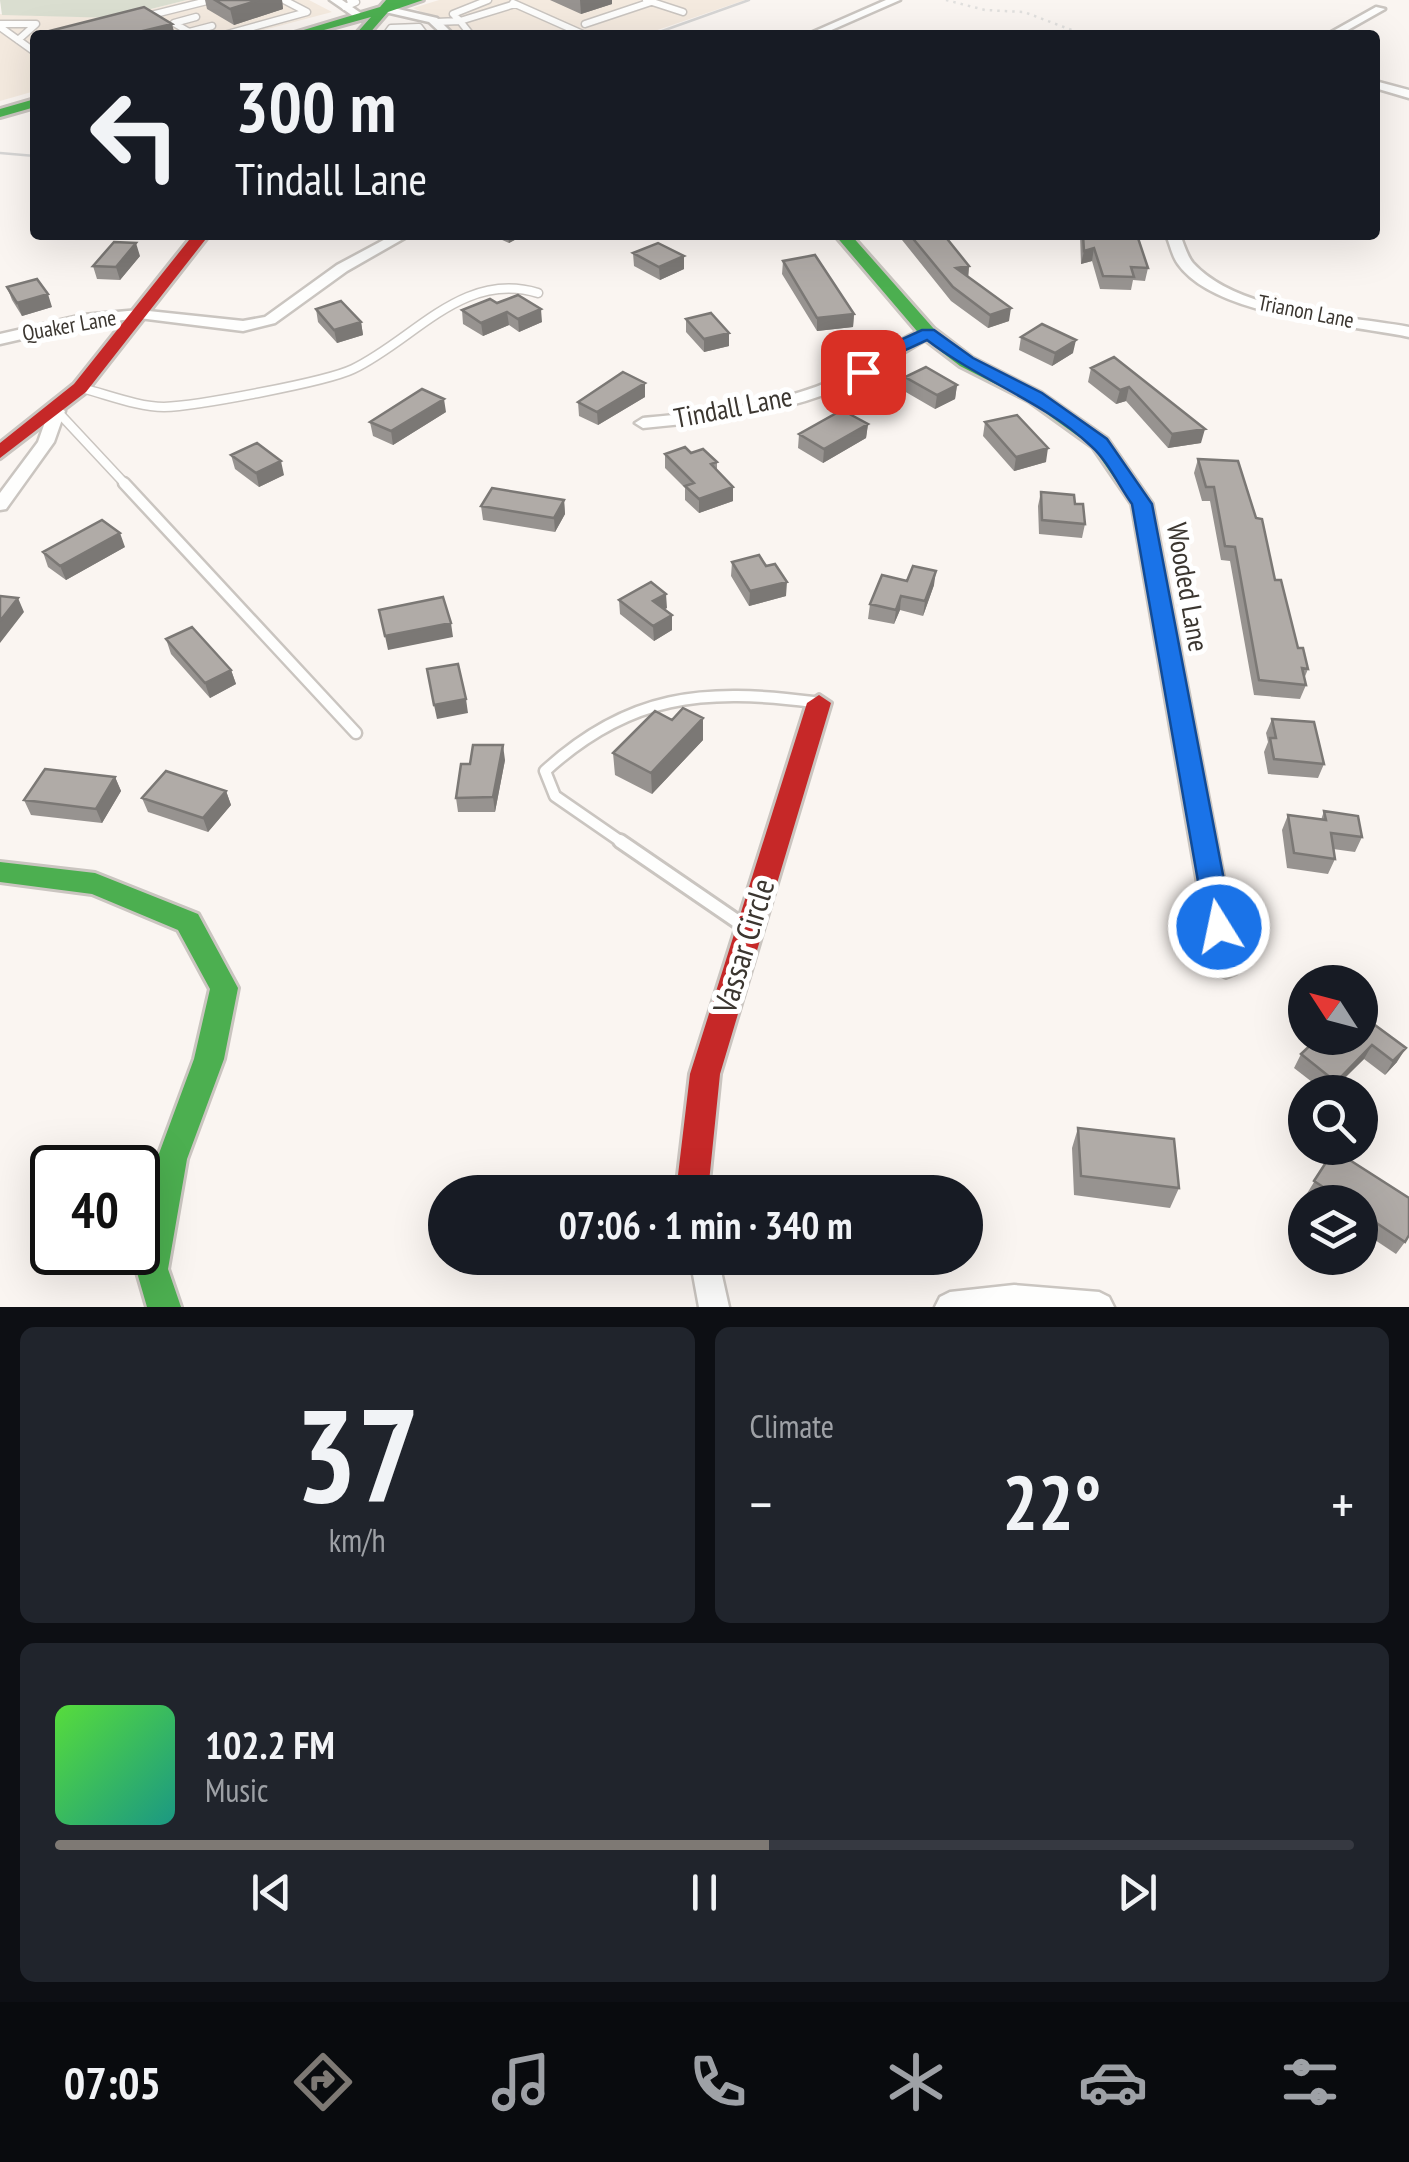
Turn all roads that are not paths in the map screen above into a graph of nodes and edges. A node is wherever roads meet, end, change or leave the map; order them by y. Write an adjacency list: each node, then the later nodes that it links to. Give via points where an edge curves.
1 (211, 0): 10 (lane)
2 (284, 0): 24 (lane, via 307,12)
3 (417, 0): 8 (main road)
4 (488, 0): 15 (lane, via 457,9)
5 (506, 0): 9 (lane)
6 (895, 0): 31 (street)
7 (648, 1): 13 (lane); 18 (lane)
8 (389, 4): 12 (main road); 17 (street)
9 (515, 4): 15 (lane); 30 (lane)
10 (180, 8): 14 (lane); 16 (lane)
11 (1380, 9): 32 (street)
12 (350, 12): 25 (main road)
13 (683, 12)
14 (196, 17): 20 (lane); 21 (lane, via 174,23)
15 (460, 21): 17 (lane); 29 (lane)
16 (127, 22)
17 (436, 22): 28 (street)
18 (585, 24)
19 (0, 26): 33 (lane); 33 (lane, via 36,24)
20 (212, 26): 22 (lane); 23 (lane)
21 (186, 30)
22 (197, 30)
23 (218, 30)
24 (244, 30)
25 (305, 30)
26 (390, 30): 27 (lane)
27 (421, 30)
28 (443, 30)
29 (467, 30)
30 (574, 30)
31 (823, 30)
32 (1341, 30)
33 (18, 40): 34 (lane)
34 (30, 47)
35 (1380, 85): 36 (street)
36 (1409, 94)
37 (30, 104): 38 (main road)
38 (0, 113)
39 (197, 240): 44 (main road)
40 (395, 240): 44 (street, Quaker Lane, via 270,320 243,326)
41 (847, 240): 46 (main road, Wooded Lane)
42 (1174, 240): 45 (street, Trianon Lane, via 1191,270 1230,294 1278,310)
43 (538, 293): 48 (lane, via 515,286 478,292 432,314 352,370 274,388 162,407)
44 (139, 314): 47 (street, Quaker Lane); 48 (main road)
45 (1409, 332)
46 (928, 333): 50 (street, Tindall Lane, via 826,387 723,415); 57 (main road, Wooded Lane, via 1100,443 1142,504)
47 (0, 339)
48 (80, 388): 49 (main road)
49 (57, 411): 51 (main road); 52 (street, via 46,442); 54 (lane)
50 (644, 424)
51 (0, 452)
52 (0, 505)
53 (819, 703): 56 (main road, Vassar Circle); 56 (lane, via 715,691 649,705 575,739 545,771 555,796)
54 (356, 733)
55 (0, 872): 60 (main road, via 95,884 188,922 224,988 210,1059 172,1159 152,1268)
56 (749, 929): 58 (main road, Vassar Circle, via 705,1074)
57 (1226, 966)
58 (694, 1175)
59 (707, 1275): 61 (street)
60 (164, 1307)
61 (714, 1307)
62 (950, 1307): 63 (street, via 1014,1300)
63 (1099, 1307)

